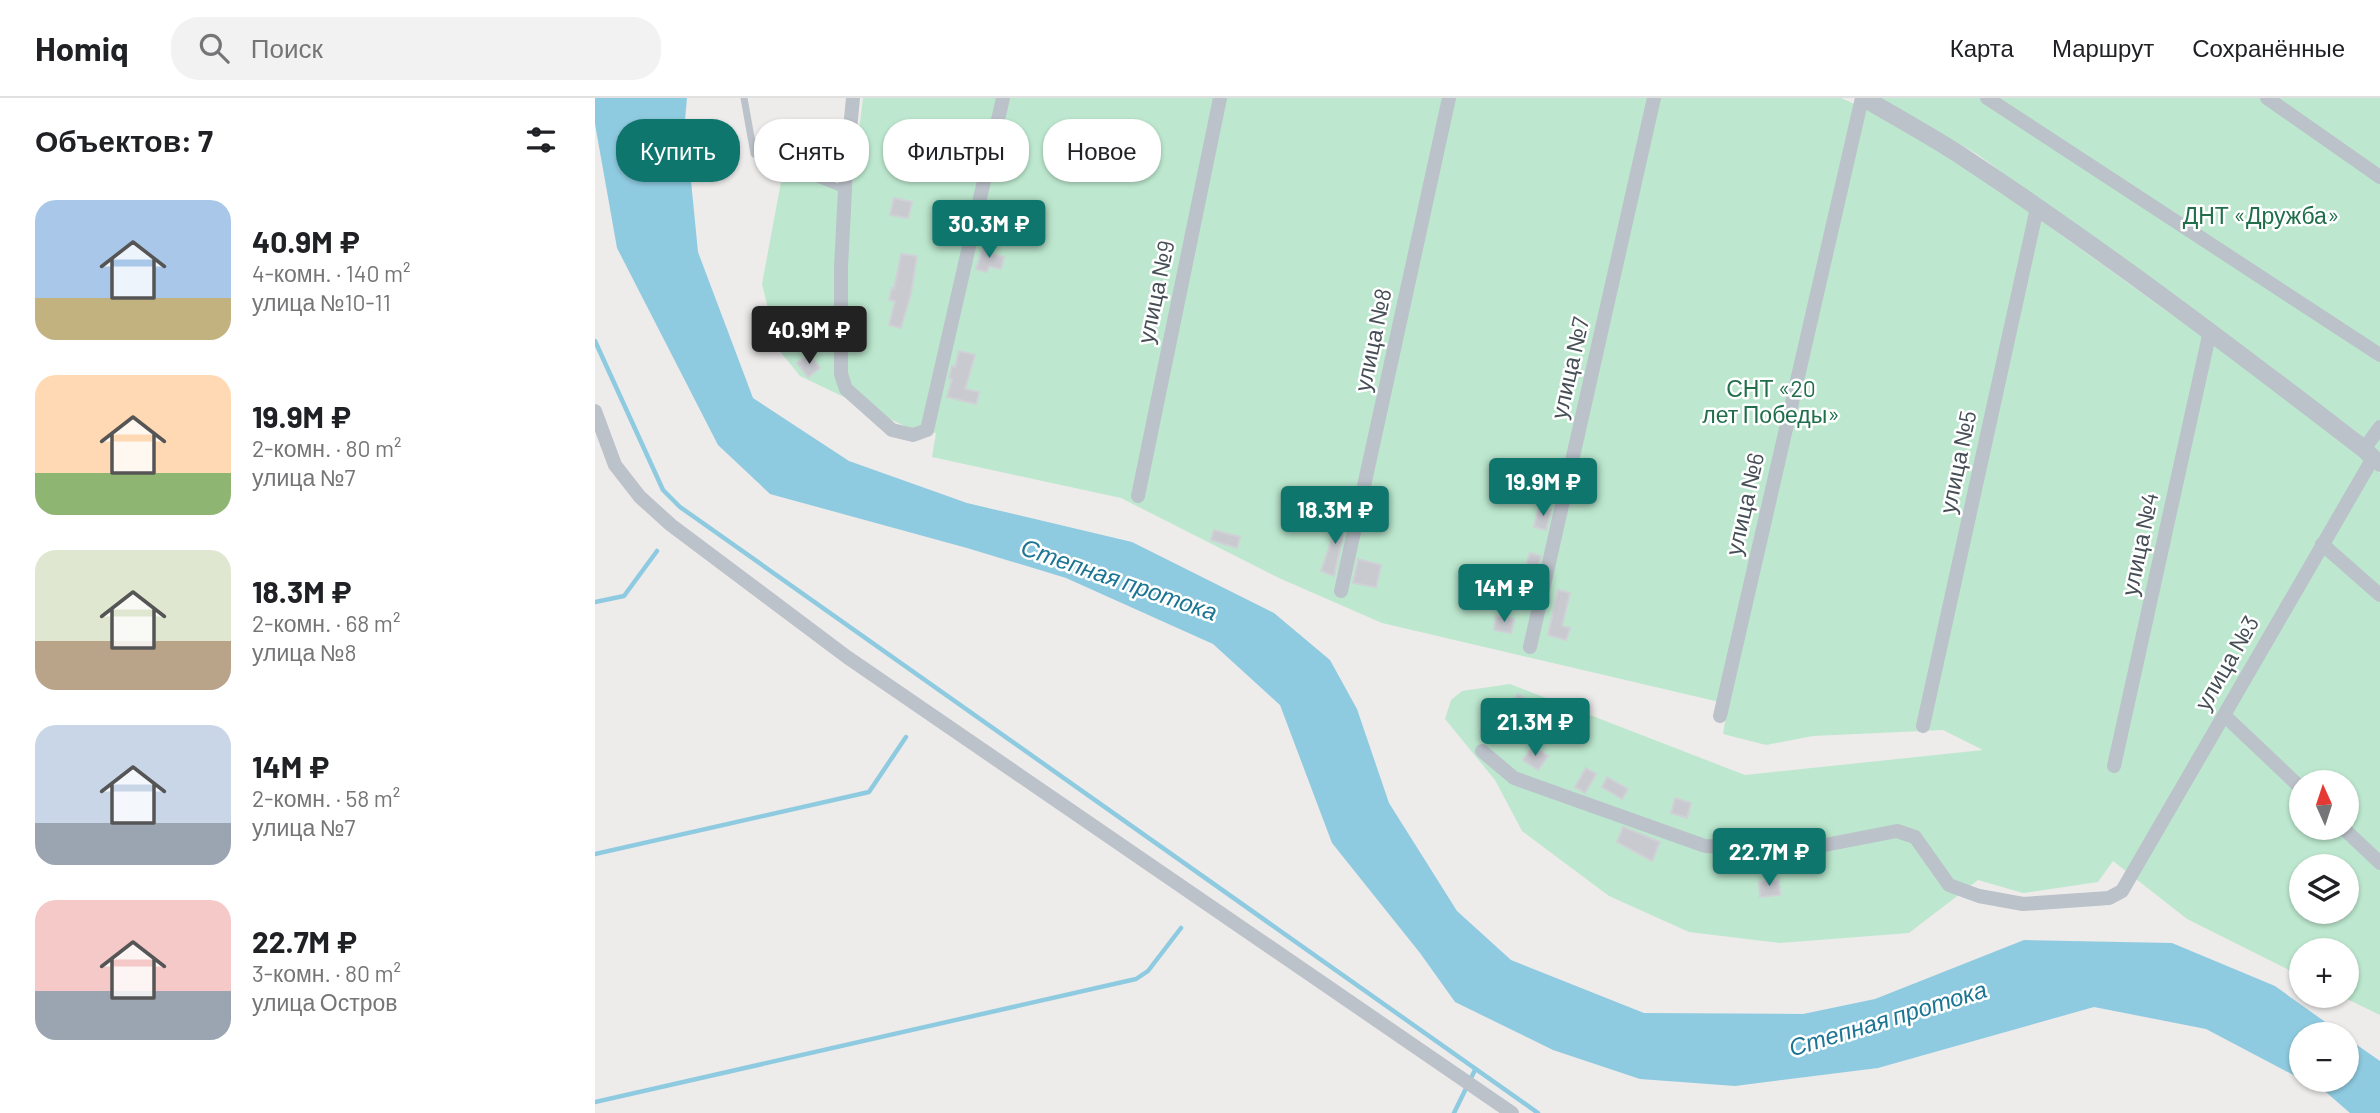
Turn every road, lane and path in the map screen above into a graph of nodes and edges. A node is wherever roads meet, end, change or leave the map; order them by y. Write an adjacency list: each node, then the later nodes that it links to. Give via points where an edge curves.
1 (744, 98): 11 (lane, via 754,154)
2 (853, 98): 11 (street)
3 (1003, 98): 11 (street, via 927,430 913,435 892,430 846,389 841,374)
4 (1220, 98): 18 (street, улица №9)
5 (1449, 98): 20 (street, улица №8)
6 (1654, 98): 22 (street, улица №7)
7 (1863, 98): 12 (street, via 1967,159); 24 (street, улица №6)
8 (1987, 98): 14 (street)
9 (2267, 98): 10 (street)
10 (2380, 177)
11 (845, 190)
12 (2038, 208): 13 (street); 25 (street, улица №5)
13 (2210, 331): 17 (street); 27 (street, улица №4)
14 (2380, 355)
15 (595, 411): 31 (street, via 615,465 640,497 671,525 847,657)
16 (2380, 427): 17 (street, улица №3)
17 (2373, 458): 19 (street, улица №3)
18 (1138, 496)
19 (2322, 544): 21 (street); 23 (street, улица №3)
20 (1341, 591)
21 (2380, 595)
22 (1530, 647)
23 (2224, 715): 26 (street, улица №3, via 2122,891 2109,898 2024,904 1949,886 1915,837 1897,831 1798,850 1705,846 1514,778); 28 (street)
24 (1720, 716)
25 (1923, 726)
26 (1482, 751)
27 (2114, 766)
28 (2289, 777)
29 (2356, 840): 30 (street)
30 (2380, 863)
31 (1512, 1113)

